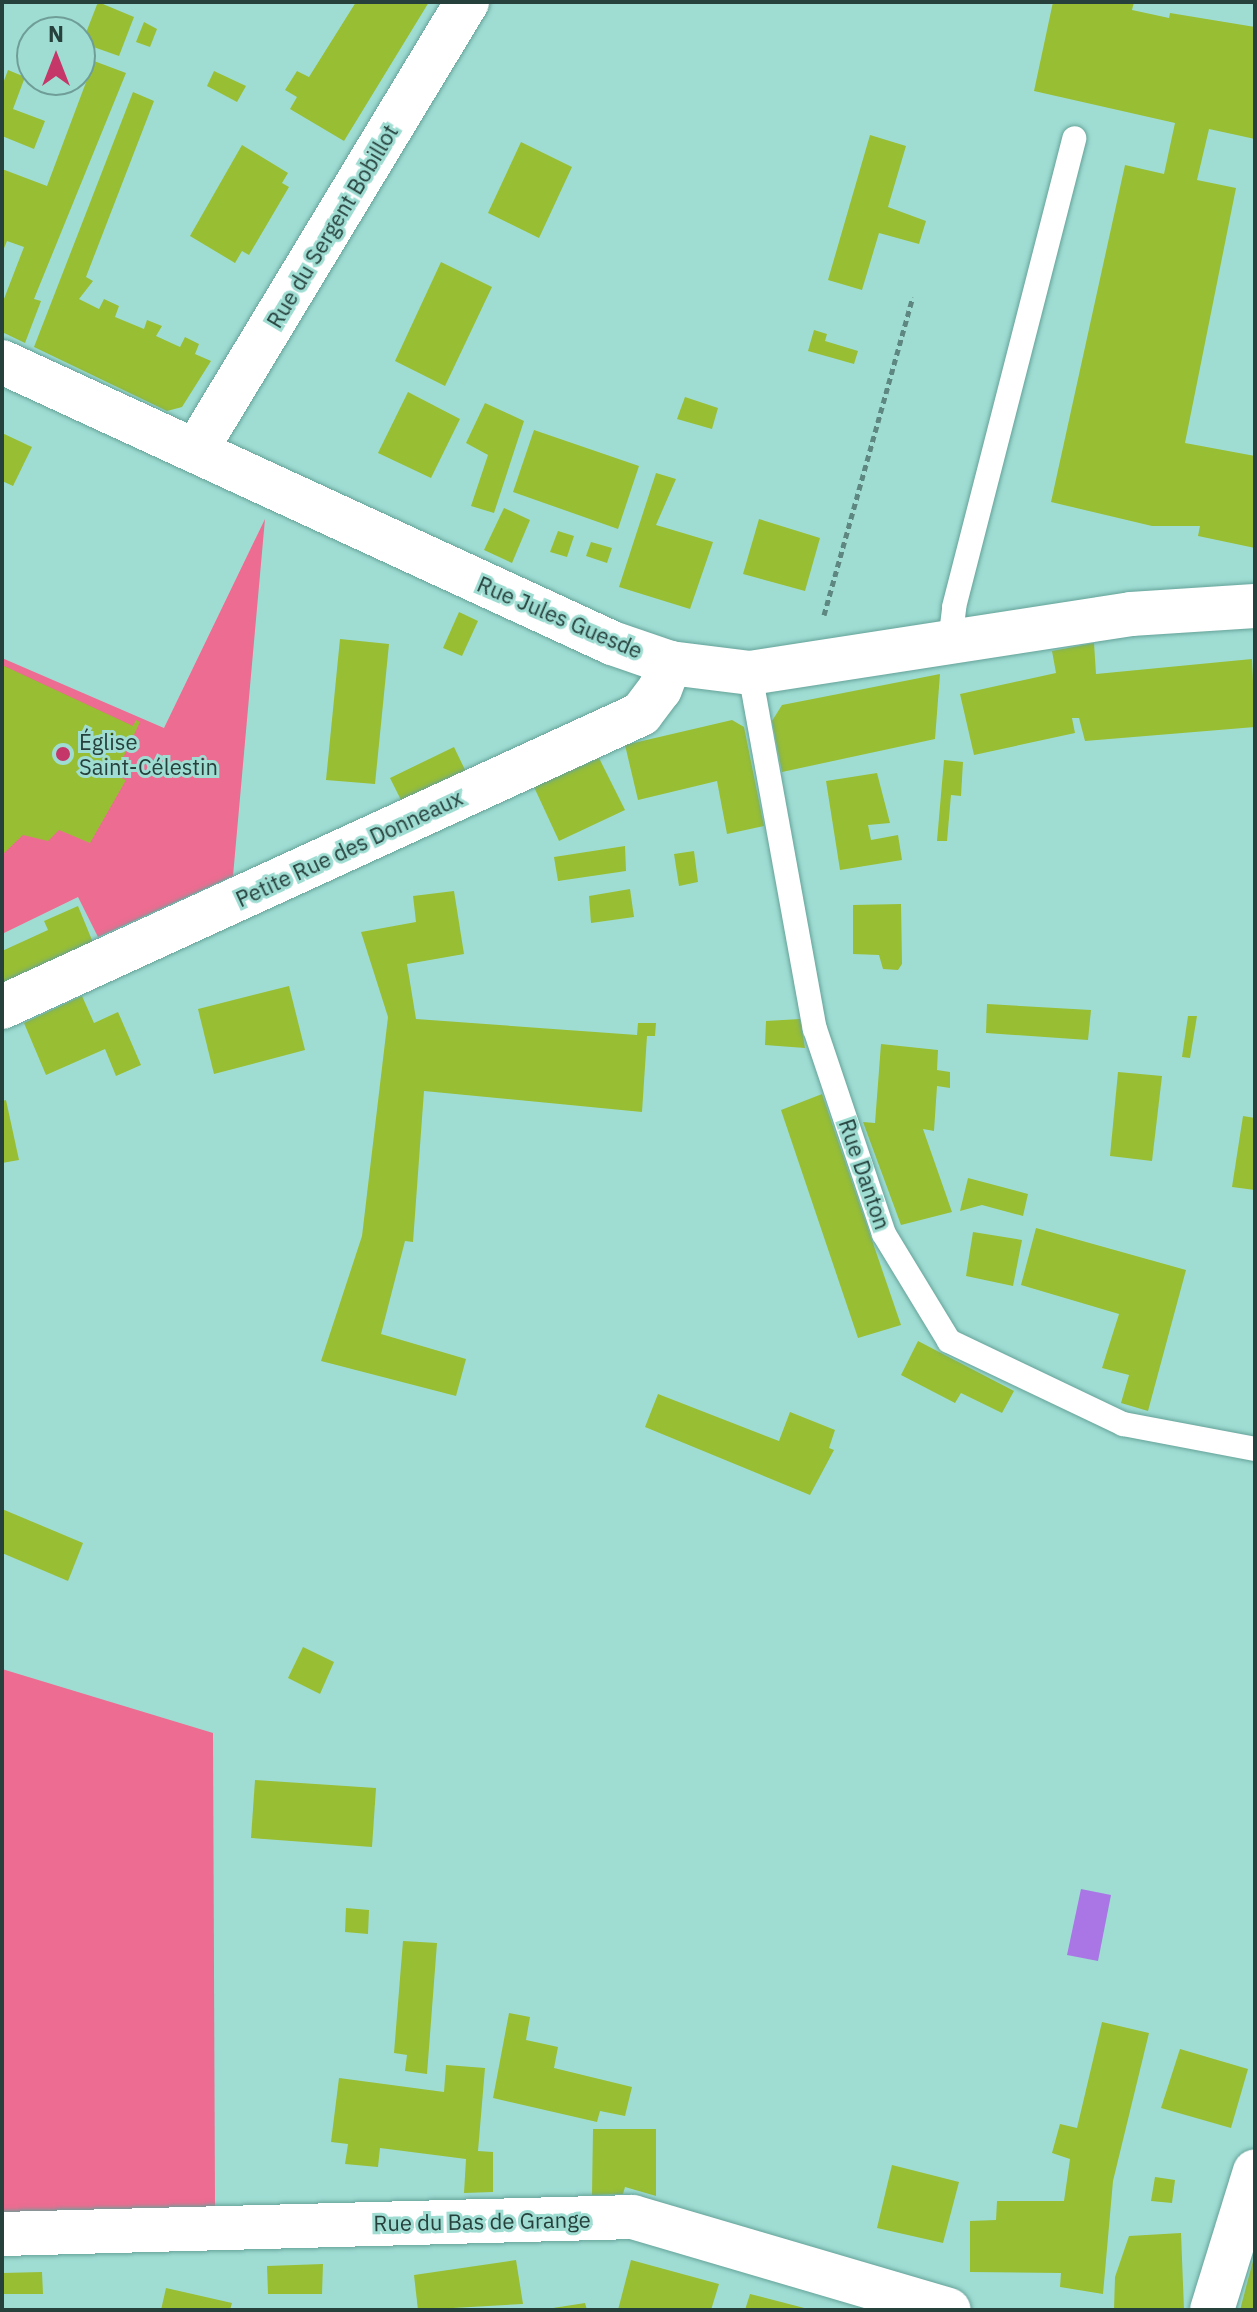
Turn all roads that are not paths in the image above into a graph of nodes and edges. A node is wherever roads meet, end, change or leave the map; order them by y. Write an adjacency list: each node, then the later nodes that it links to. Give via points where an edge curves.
1 (467, 2): 4 (street, Rue du Sergent Bobillot)
2 (1074, 138): 6 (lane, via 954,607)
3 (2, 362): 4 (street, Rue Jules Guesde)
4 (196, 450): 7 (street, Rue Jules Guesde, via 612,643)
5 (1255, 606): 6 (street, Rue Jules Guesde, via 1131,614)
6 (950, 642): 8 (street, Rue Jules Guesde)
7 (670, 663): 8 (street, Rue Jules Guesde); 9 (street, Petite Rue des Donneaux, via 660,689 641,714)
8 (750, 673): 10 (lane, Rue Danton, via 815,1029 884,1234 949,1341 1123,1424)
9 (2, 1007)
10 (1255, 1449)
11 (1255, 2171): 14 (street)
12 (2, 2234): 13 (street, Rue du Bas de Grange, via 633,2217)
13 (949, 2310)
14 (1212, 2310)

